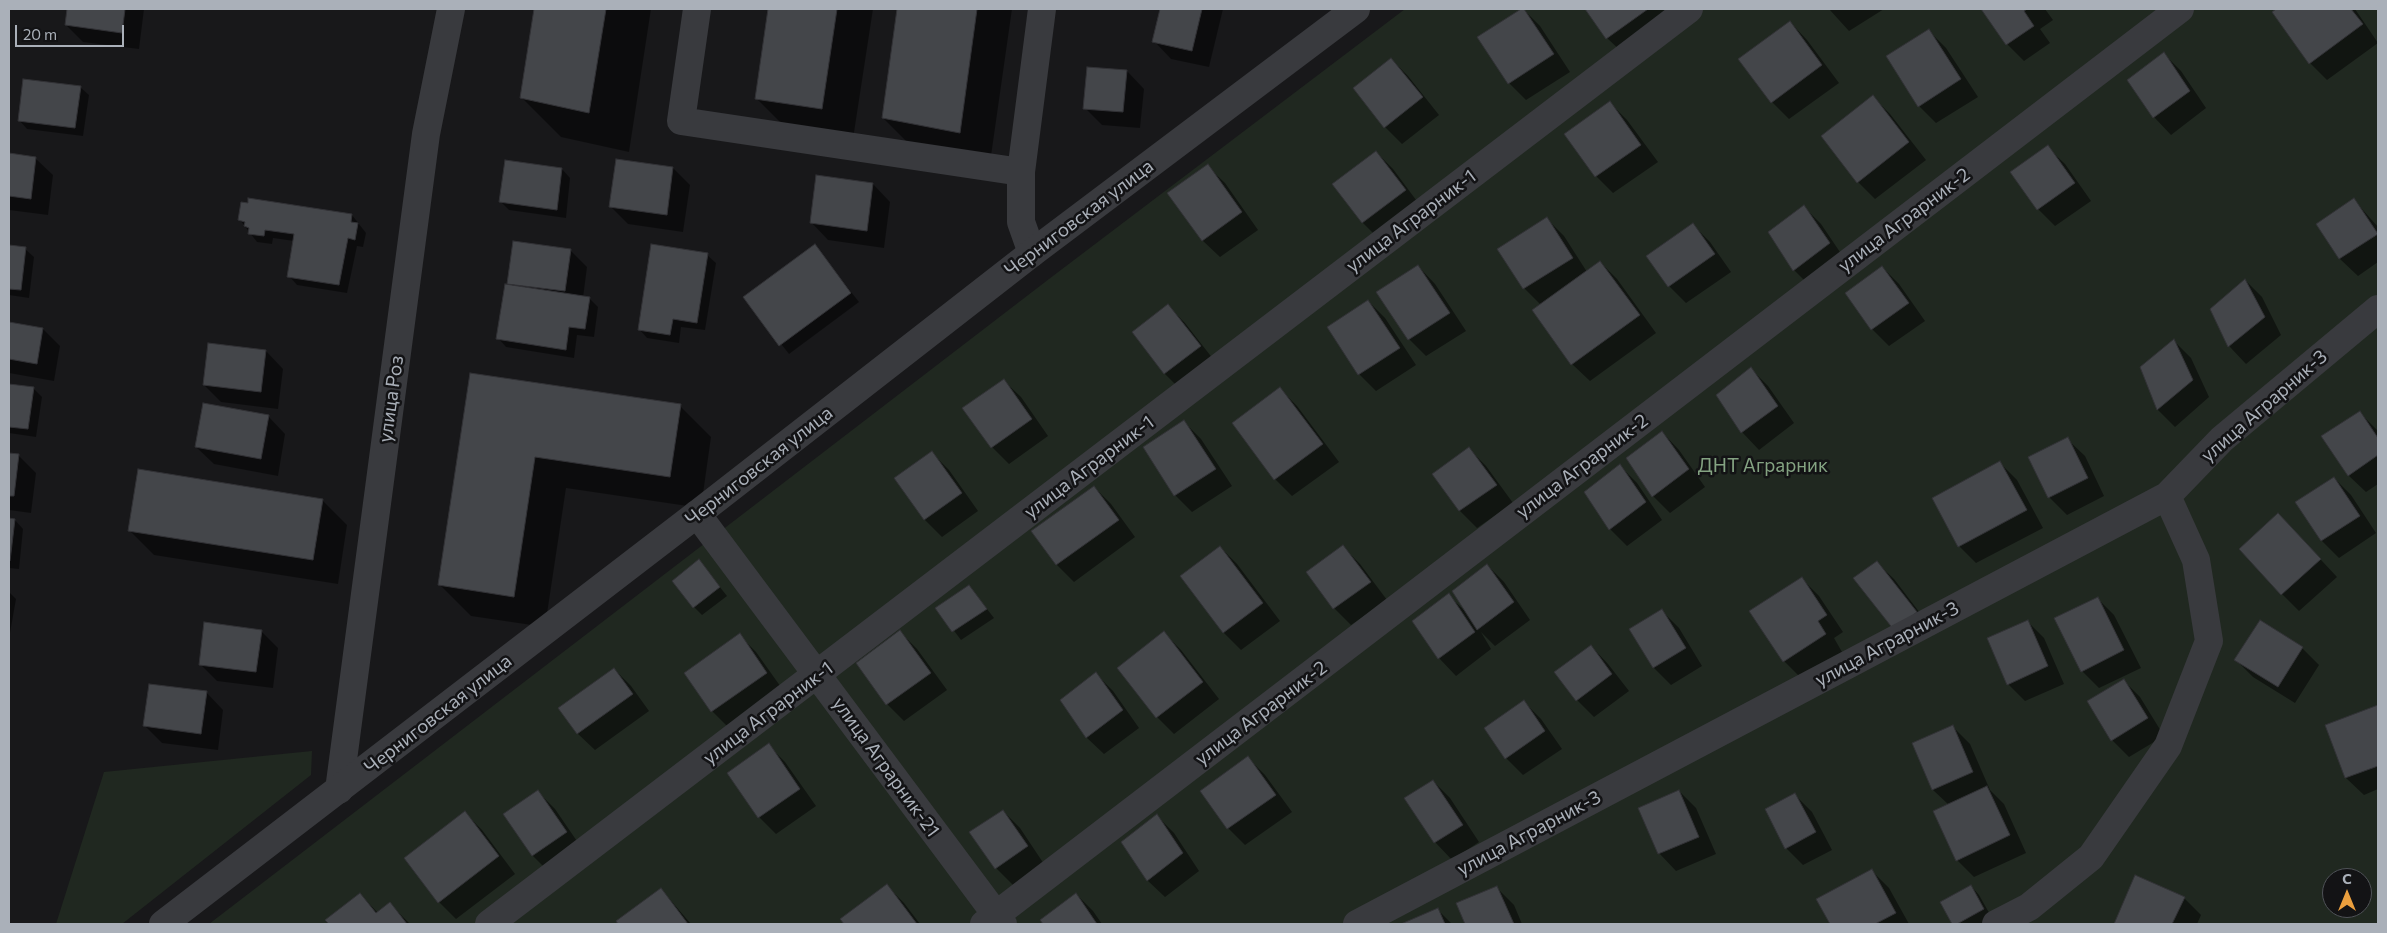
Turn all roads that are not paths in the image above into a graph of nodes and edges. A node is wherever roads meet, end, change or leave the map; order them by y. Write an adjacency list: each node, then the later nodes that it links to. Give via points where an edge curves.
1 (451, 9): 14 (street, улица Роз, via 426,134)
2 (697, 9): 8 (street, via 682,121)
3 (1042, 9): 8 (street)
4 (1356, 9): 7 (street, Черниговская улица)
5 (1689, 9): 13 (street, улица Аграрник-1)
6 (2180, 9): 15 (street, улица Аграрник-2)
7 (1334, 17): 9 (street, Черниговская улица)
8 (1021, 172): 9 (street, via 1021,222)
9 (1032, 253): 12 (street, Черниговская улица)
10 (2378, 309): 11 (street, улица Аграрник-3, via 2222,439)
11 (2168, 496): 18 (street, улица Аграрник-3); 19 (street, via 2196,560 2209,641 2168,746 2091,857 2029,907)
12 (697, 514): 13 (street, улица Аграрник-21); 14 (street, Черниговская улица)
13 (818, 675): 15 (street, улица Аграрник-21); 17 (street, улица Аграрник-1)
14 (339, 790): 16 (street, Черниговская улица)
15 (994, 921)
16 (163, 924)
17 (489, 924)
18 (1357, 924)
19 (1996, 924)

